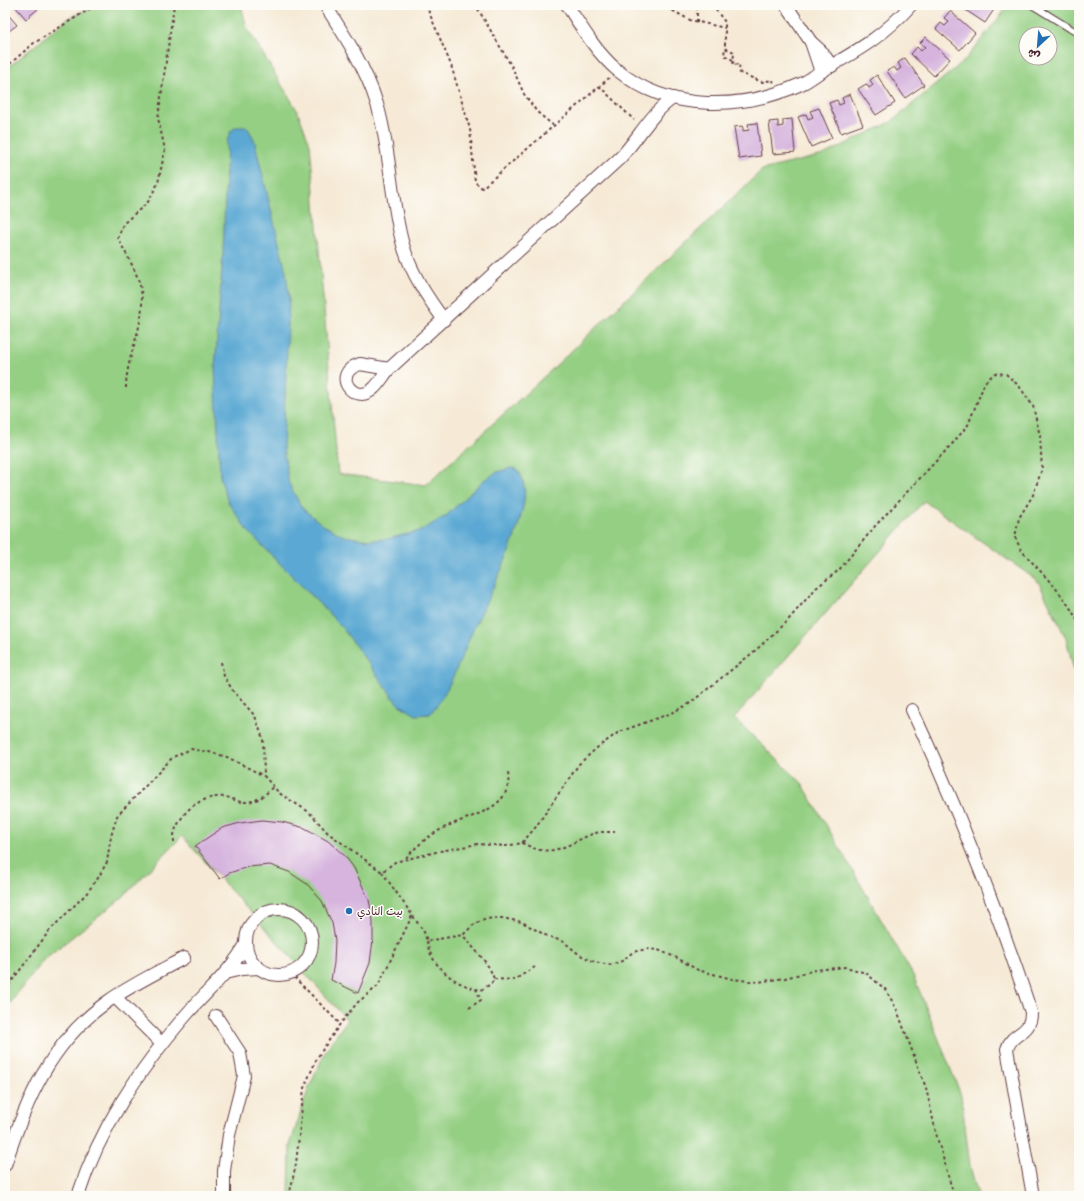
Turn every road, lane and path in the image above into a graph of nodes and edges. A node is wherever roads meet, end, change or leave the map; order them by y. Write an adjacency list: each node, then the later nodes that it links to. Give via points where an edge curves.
1 (96, 5): 18 (path, via 34,43)
2 (174, 5): 30 (path, via 158,118 165,150 158,182 148,202 122,224 118,238 136,271 143,303 126,374)
3 (325, 5): 28 (street, via 363,68 377,105 403,247 428,298)
4 (426, 5): 26 (path, via 452,65 470,129 475,182 482,188)
5 (473, 5): 26 (path, via 478,9 512,67 524,94 537,112)
6 (567, 5): 20 (street, via 591,40)
7 (662, 5): 13 (path, via 680,16)
8 (697, 5): 13 (path)
9 (712, 5): 14 (path, via 725,22)
10 (786, 5): 19 (street)
11 (1032, 5): 15 (lane)
12 (909, 6): 19 (street, via 872,42)
13 (697, 22): 14 (path)
14 (725, 28): 16 (path)
15 (1079, 34)
16 (725, 48): 17 (path, via 724,55); 17 (path, via 734,52)
17 (733, 60): 23 (path, via 733,65 739,64 740,73 762,82 772,80)
18 (5, 68)
19 (827, 69): 23 (street, via 803,84)
20 (618, 70): 21 (path); 22 (street)
21 (599, 86): 26 (path); 27 (path)
22 (650, 90): 24 (street); 25 (street)
23 (781, 93): 24 (street, via 748,102 719,104)
24 (672, 98): 25 (street)
25 (652, 117): 27 (street)
26 (554, 126)
27 (644, 129): 28 (street, via 620,158)
28 (444, 320): 29 (street)
29 (389, 369)
30 (126, 388)
31 (1079, 623): 39 (path, via 1057,591 1020,550 1015,536 1019,518 1033,495 1042,469 1040,436 1033,406 1019,386 1006,374 995,373 985,382 968,425 876,525 839,570 816,588 789,619 756,650 689,704 619,732 598,747 579,764)
32 (221, 662): 35 (path, via 224,676 233,691 256,716 263,739)
33 (912, 710): 64 (street, via 956,806 979,864 1031,1012 1029,1025 1011,1040 1007,1049)
34 (508, 772): 40 (path, via 509,784 504,796 496,803 473,817 434,834 418,844)
35 (264, 776): 36 (path); 53 (path, via 227,757 209,752 191,749 173,757 117,816 107,862 98,878 86,894 50,930)
36 (273, 786): 38 (path, via 265,796 253,801 241,802 221,797 200,802 183,815 173,833); 41 (path, via 278,793 308,812 328,834)
37 (615, 832): 39 (path, via 590,834 575,843 552,850 538,850)
38 (174, 842)
39 (522, 843): 40 (path, via 506,846 478,844)
40 (405, 859): 41 (path, via 395,862)
41 (382, 872): 42 (path)
42 (412, 916): 44 (path); 57 (path, via 378,986 357,1003)
43 (464, 935): 44 (path); 51 (path, via 471,947 492,970); 63 (path, via 472,926 484,919 502,918 522,922 564,942 580,955 610,965 622,961 633,952 647,949 658,950 698,970 732,979 758,982 846,966 866,973 886,990 897,1010 926,1088)
44 (427, 940): 52 (path, via 428,952 441,969 457,981)
45 (246, 944): 48 (street, via 252,960); 49 (street); 50 (street, via 249,929 264,913 286,910 300,917 311,937 310,952 303,965)
46 (184, 958): 54 (street)
47 (535, 967): 51 (path, via 514,980)
48 (259, 968): 49 (street); 50 (street, via 274,975)
49 (225, 973): 58 (street)
50 (290, 973): 57 (path)
51 (494, 979): 52 (path, via 481,990)
52 (476, 989): 55 (path, via 481,1000)
53 (5, 990)
54 (115, 997): 58 (street); 59 (street, via 80,1026 45,1070 28,1102)
55 (469, 1008)
56 (216, 1016): 61 (street, via 240,1053 244,1076 229,1135 224,1171)
57 (340, 1024): 62 (path, via 317,1058 304,1088 296,1164)
58 (162, 1044): 60 (street, via 117,1108 92,1157)
59 (5, 1165)
60 (78, 1196)
61 (224, 1196)
62 (289, 1196)
63 (954, 1196)
64 (1033, 1196)

